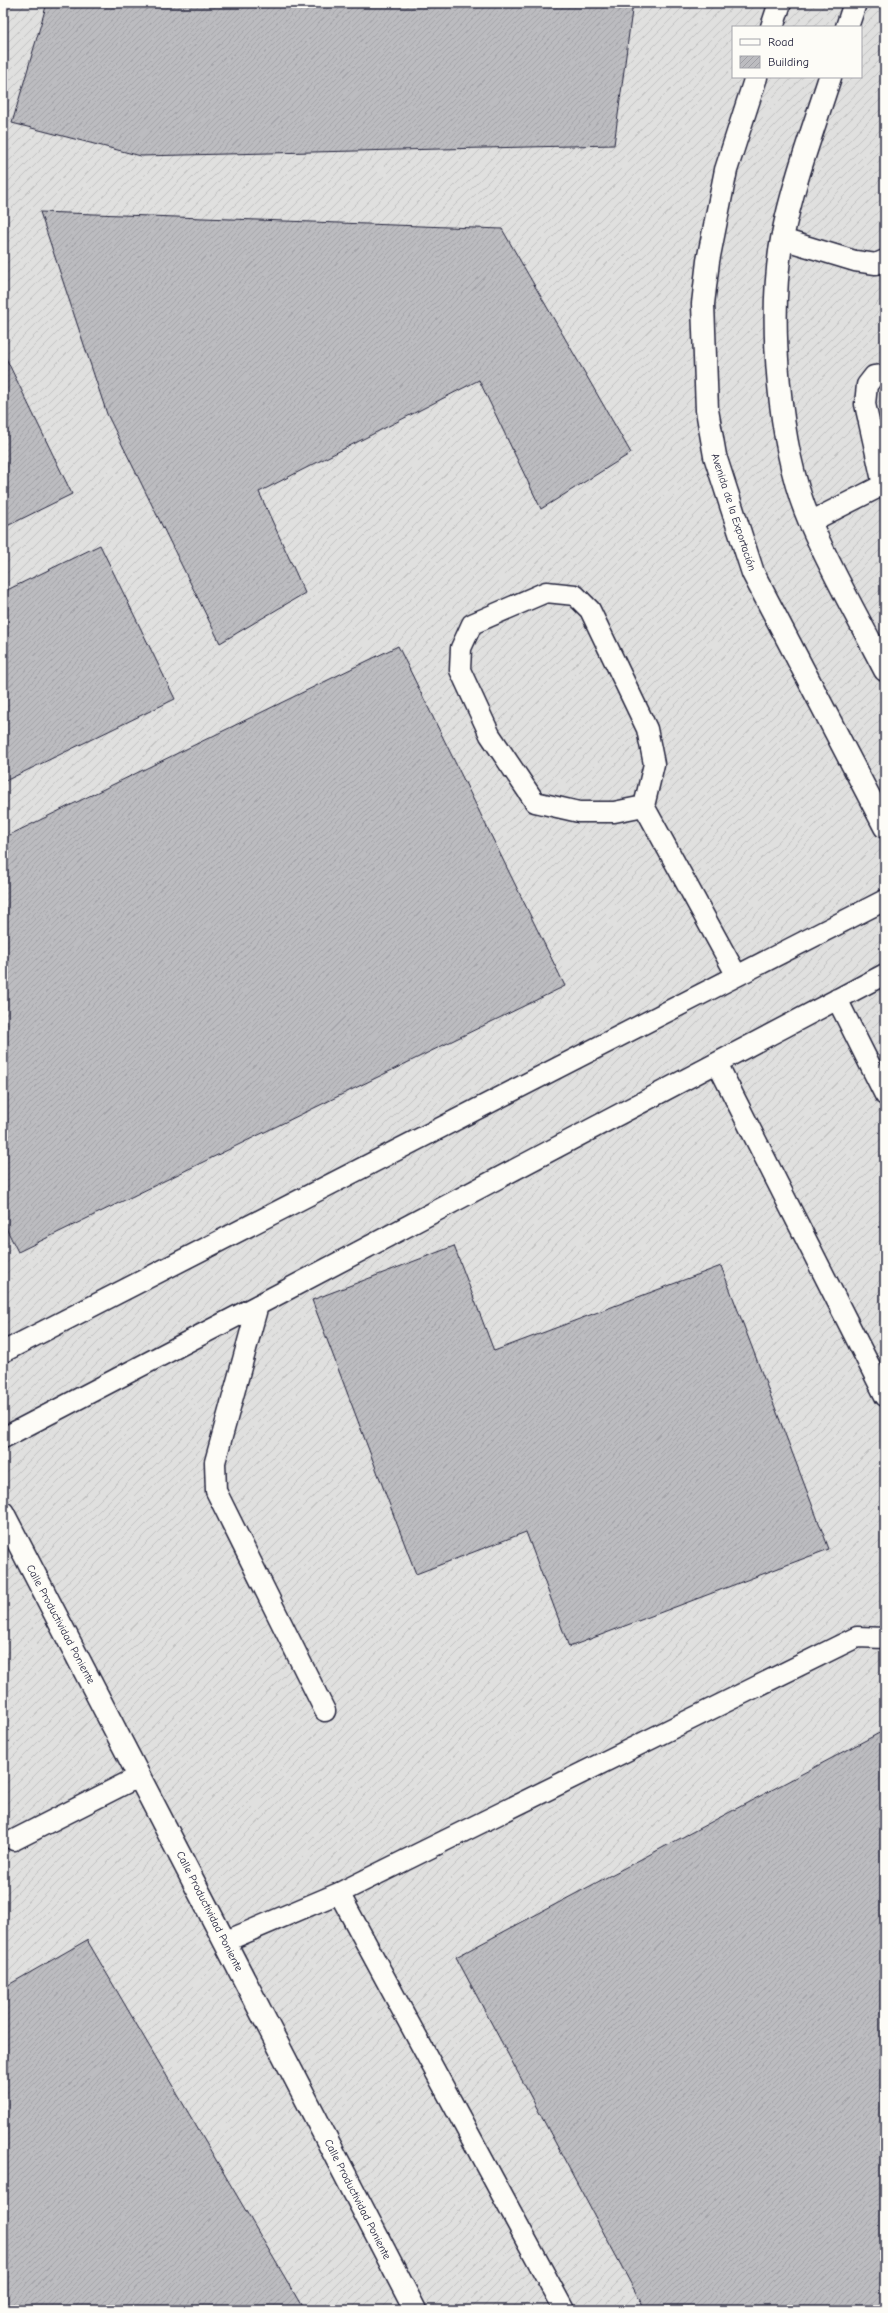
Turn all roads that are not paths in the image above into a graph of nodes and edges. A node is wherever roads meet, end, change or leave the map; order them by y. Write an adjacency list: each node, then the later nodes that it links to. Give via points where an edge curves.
1 (780, 3): 3 (street)
2 (855, 3): 4 (street)
3 (772, 26)
4 (847, 26)
5 (756, 78): 14 (street, Avenida de la Exportación, via 726,170 708,261 703,304 707,410 715,456 753,573)
6 (830, 78): 7 (street, via 798,175)
7 (782, 239): 8 (lane, via 855,261 876,264); 11 (street, via 776,311 777,351 786,437 796,481)
8 (885, 260)
9 (885, 375): 10 (lane, via 874,376 867,385 865,404)
10 (884, 484): 11 (lane)
11 (810, 522): 12 (street)
12 (885, 670)
13 (644, 806): 13 (lane, via 614,812 579,812 534,802 490,735 460,670 461,648 472,624 546,592 575,594 590,610 647,729 654,764); 17 (lane)
14 (885, 827)
15 (885, 900): 17 (lane)
16 (885, 974): 18 (lane)
17 (737, 976): 22 (lane)
18 (837, 999): 19 (lane); 20 (lane)
19 (717, 1063): 21 (lane); 23 (lane)
20 (885, 1095)
21 (258, 1306): 24 (lane); 27 (lane, via 214,1462 216,1491)
22 (3, 1352)
23 (885, 1396)
24 (3, 1438)
25 (3, 1513): 28 (street, Calle Productividad Poniente)
26 (885, 1638): 30 (lane, via 857,1637)
27 (325, 1711)
28 (140, 1776): 29 (lane); 31 (street, Calle Productividad Poniente)
29 (14, 1840)
30 (339, 1893): 31 (lane); 33 (lane)
31 (226, 1941): 32 (street, Calle Productividad Poniente)
32 (414, 2310)
33 (564, 2310)

